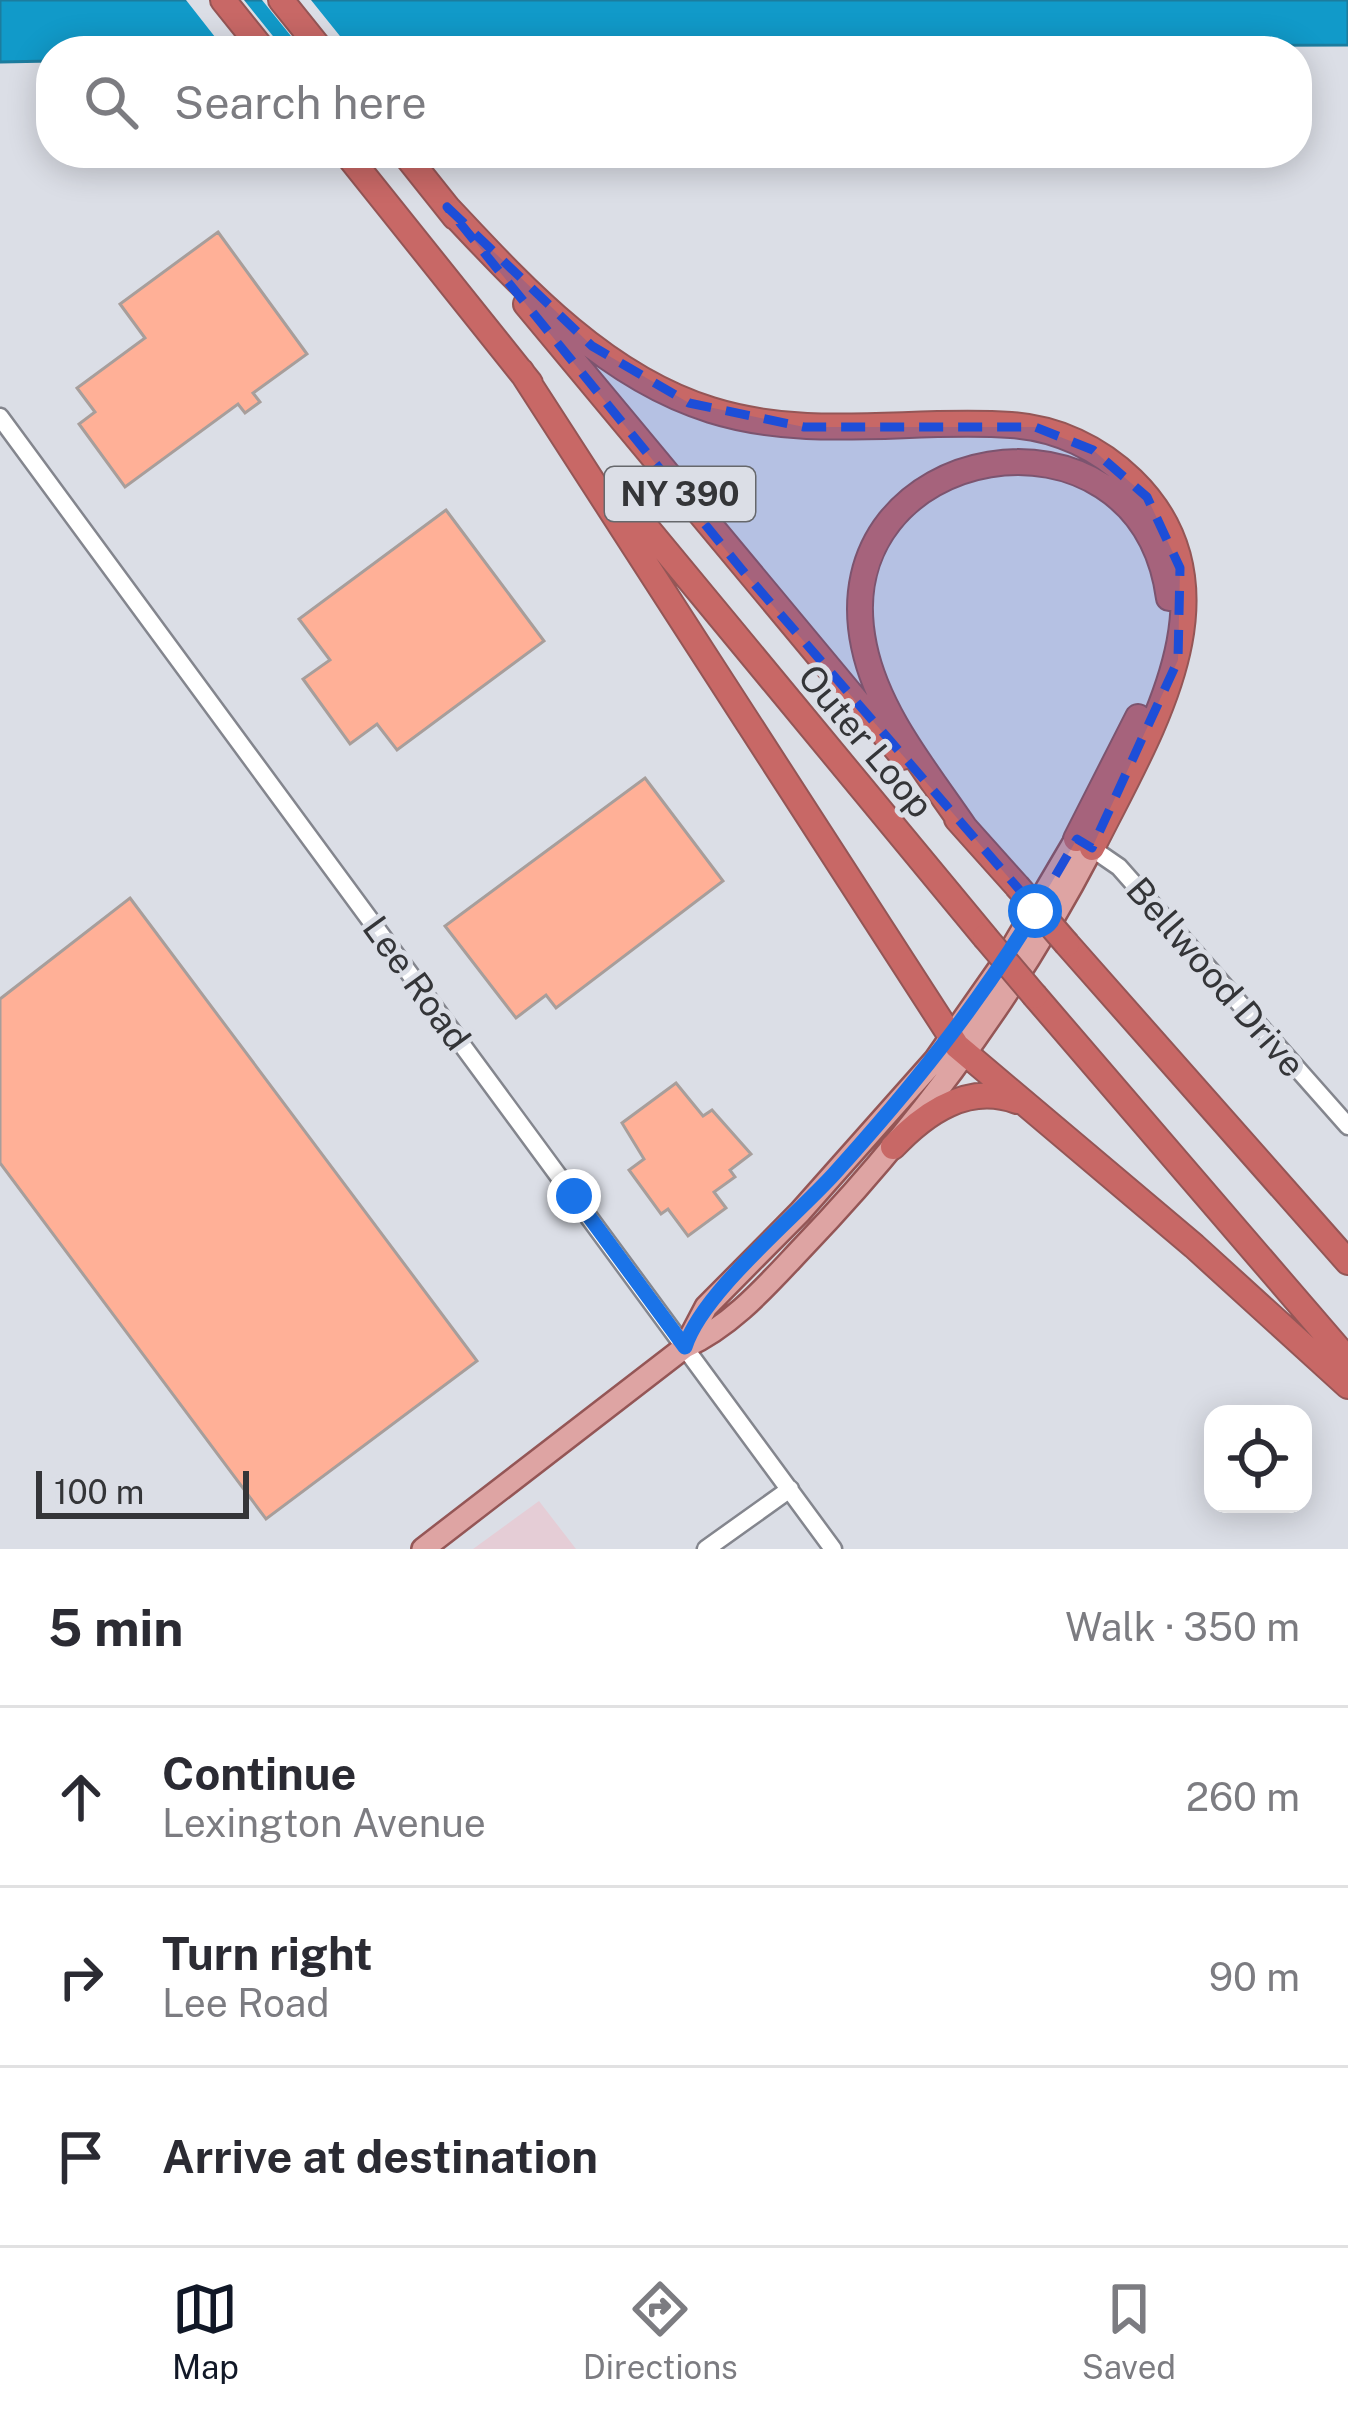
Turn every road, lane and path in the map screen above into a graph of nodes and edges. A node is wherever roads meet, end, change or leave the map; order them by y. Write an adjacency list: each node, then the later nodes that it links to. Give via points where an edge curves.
1 (223, 0): 3 (highway)
2 (281, 0): 4 (highway)
3 (252, 36)
4 (310, 36)
5 (358, 168): 8 (highway, Outer Loop / NY 390)
6 (416, 168): 7 (highway, Outer Loop / NY 390)
7 (447, 207): 10 (highway, Outer Loop / NY 390); 11 (highway, via 592,346 689,403 804,428 1035,428 1094,450 1136,483 1176,550 1184,632 1157,714)
8 (521, 371): 12 (highway); 18 (highway, Outer Loop / NY 390, bridge, via 809,730)
9 (0, 417): 17 (street, Lee Road)
10 (965, 828): 11 (highway, via 878,688 862,636 863,589 883,534 920,492 979,464 1030,460 1077,472 1121,502 1155,547 1170,599 1156,679); 16 (highway, Outer Loop / NY 390, bridge)
11 (1084, 843): 12 (main road); 14 (street, Bellwood Drive, via 1124,872)
12 (958, 1046): 13 (highway); 15 (main road); 17 (main road, via 706,1306)
13 (1027, 1107): 15 (highway, via 999,1096 964,1098); 19 (highway)
14 (1348, 1126)
15 (893, 1147): 17 (main road, via 748,1304)
16 (1348, 1262)
17 (685, 1347): 20 (street, Lee Road); 21 (main road)
18 (1348, 1360)
19 (1348, 1386)
20 (790, 1489): 22 (street); 23 (street, Lee Road)
21 (423, 1549)
22 (706, 1549)
23 (833, 1549)

